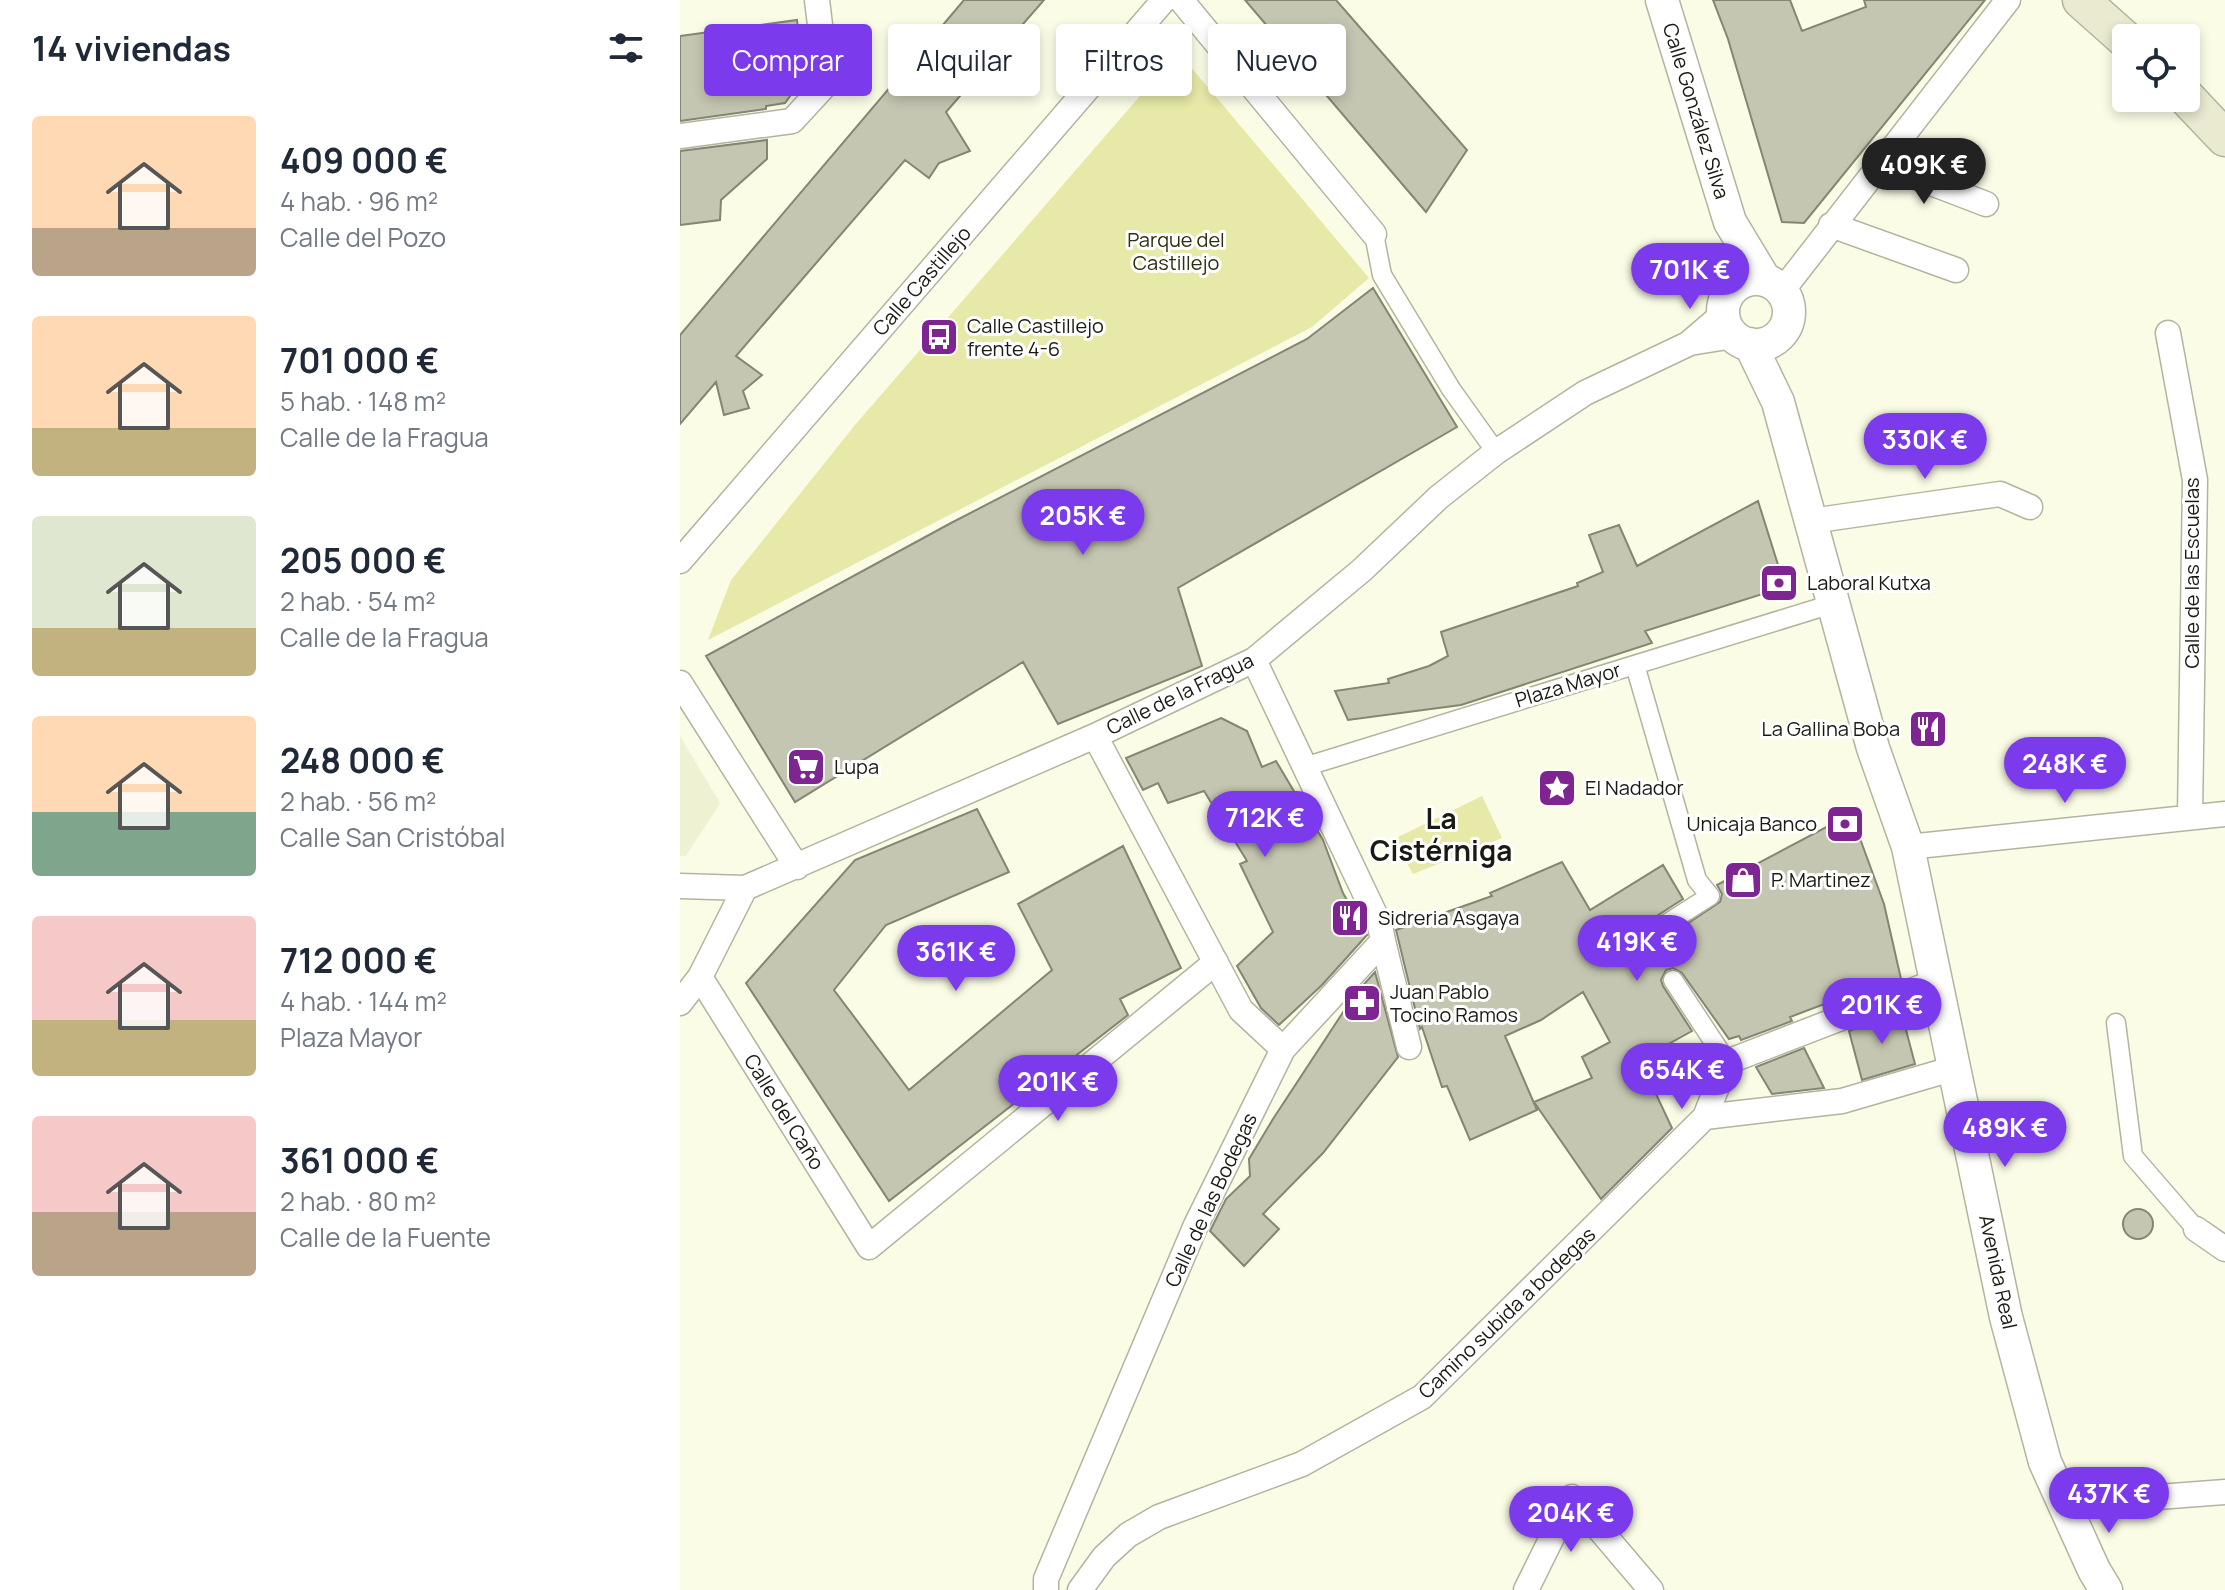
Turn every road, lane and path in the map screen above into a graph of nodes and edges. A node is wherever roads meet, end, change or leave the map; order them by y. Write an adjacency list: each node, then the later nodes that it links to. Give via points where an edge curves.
1 (817, 0): 9 (street, via 827,83 792,121)
2 (1164, 0): 23 (street, Calle Castillejo)
3 (1181, 0): 15 (street)
4 (1662, 0): 13 (street, Calle González Silva)
5 (2008, 0): 11 (street)
6 (2081, 0): 7 (main road)
7 (2112, 28)
8 (2200, 112): 10 (main road)
9 (680, 136)
10 (2225, 138)
11 (1879, 163): 12 (street); 14 (street)
12 (1986, 204)
13 (1730, 222): 17 (street, Calle González Silva); 18 (street, Calle González Silva)
14 (1831, 225): 16 (street); 17 (street)
15 (1374, 234): 20 (street, via 1382,275)
16 (1956, 270)
17 (1773, 286): 18 (street, via 1745,280); 18 (street, via 1789,312 1783,329)
18 (1742, 325): 20 (street, Calle de la Fragua, via 1688,344 1585,393); 22 (street, Calle González Silva, via 1778,402)
19 (2168, 333): 31 (street, Calle de las Escuelas, via 2195,480)
20 (1496, 452): 25 (street, Calle de la Fragua)
21 (2030, 507): 22 (street, via 2000,494)
22 (1811, 521): 24 (street, Calle González Silva)
23 (680, 561)
24 (1832, 604): 26 (street, Plaza Mayor); 32 (street)
25 (1254, 660): 28 (street, Calle de la Fragua); 29 (street)
26 (1635, 665): 29 (street, Plaza Mayor); 37 (street, via 1697,880 1710,896 1652,933)
27 (680, 683): 33 (street)
28 (1095, 736): 33 (street, Calle de la Fragua); 38 (street)
29 (1304, 767): 36 (street)
30 (2225, 814): 31 (street)
31 (2190, 816): 32 (street)
32 (1908, 847): 41 (street, Avenida Real)
33 (797, 867): 35 (street, Calle de la Fragua)
34 (680, 886): 35 (street)
35 (745, 888): 39 (street)
36 (1383, 941): 44 (street); 45 (street, Calle de las Bodegas)
37 (1659, 954)
38 (1216, 962): 39 (street, Calle del Caño, via 869,1247); 45 (street, via 1241,1010)
39 (700, 977): 42 (street)
40 (1673, 980): 46 (street)
41 (1937, 981): 46 (street); 47 (street, Avenida Real)
42 (680, 1003)
43 (2116, 1023): 49 (street, via 2133,1156)
44 (1409, 1047)
45 (1283, 1049): 53 (street, Calle de las Bodegas, via 1196,1225 1046,1579)
46 (1727, 1062): 48 (street)
47 (1955, 1068): 48 (street, via 1842,1101); 52 (street, Avenida Real, via 2006,1317 2045,1462)
48 (1705, 1117): 54 (street, Camino subida a bodegas, via 1422,1397 1302,1464 1159,1517 1104,1557)
49 (2196, 1229): 50 (street)
50 (2225, 1249)
51 (2225, 1492): 52 (street)
52 (2065, 1504): 57 (street, Avenida Real)
53 (1046, 1590)
54 (1080, 1590)
55 (1526, 1590): 56 (street, via 1572,1497)
56 (1651, 1590)
57 (2106, 1590)

